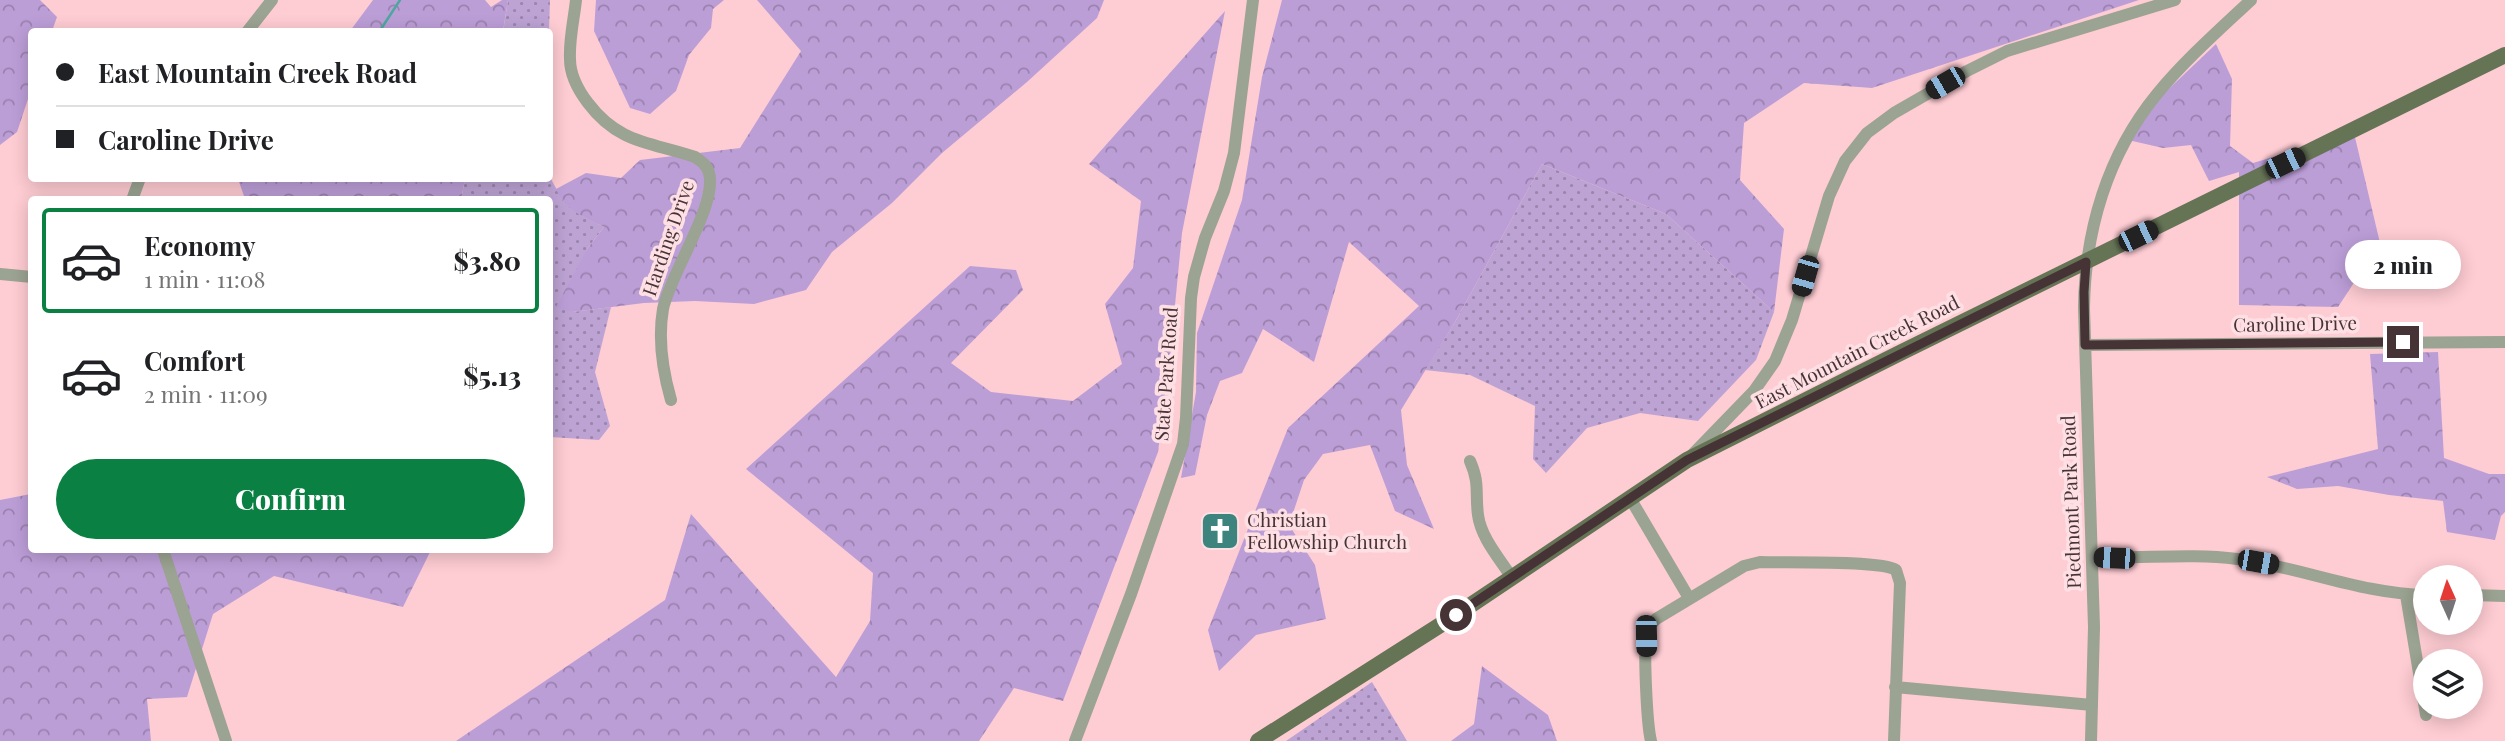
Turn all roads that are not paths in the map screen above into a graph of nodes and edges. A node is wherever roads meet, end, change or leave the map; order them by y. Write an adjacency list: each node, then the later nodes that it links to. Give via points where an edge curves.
1 (272, 0): 6 (street)
2 (576, 0): 13 (street, Harding Drive, via 570,65 578,88 596,113 627,138 695,157 709,174 708,197 663,314 662,350)
3 (1253, 0): 29 (street, State Park Road, via 1234,153 1194,277 1183,444)
4 (2175, 0): 14 (street, via 2007,51 1903,107 1867,133 1844,161 1829,196 1793,320 1775,361 1754,391)
5 (2251, 0): 8 (street, Piedmont Park Road, via 2178,71 2141,115 2109,172)
6 (250, 28)
7 (2505, 55): 8 (main road, East Mountain Creek Road)
8 (2086, 262): 12 (street, Piedmont Park Road); 14 (main road, East Mountain Creek Road)
9 (0, 274): 10 (street)
10 (28, 277)
11 (2505, 342): 12 (street, Caroline Drive)
12 (2085, 345): 18 (street, Piedmont Park Road)
13 (671, 400)
14 (1687, 460): 16 (main road, East Mountain Creek Road)
15 (1470, 461): 19 (street, via 1478,479 1478,516 1484,534)
16 (1630, 498): 19 (main road, East Mountain Creek Road); 24 (street)
17 (164, 553): 28 (street)
18 (2093, 557): 20 (street, via 2236,559); 27 (street, Piedmont Park Road)
19 (1512, 578): 30 (main road, East Mountain Creek Road)
20 (2406, 595): 21 (street); 25 (street)
21 (2413, 595)
22 (2483, 595): 23 (street)
23 (2505, 596)
24 (1689, 598): 26 (street, via 1755,563 1894,567 1900,583); 31 (street, via 1656,619 1647,631)
25 (2415, 649)
26 (1895, 687): 27 (street); 32 (street)
27 (2092, 705): 33 (street, Piedmont Park Road)
28 (226, 741)
29 (1075, 741)
30 (1258, 741)
31 (1651, 741)
32 (1894, 741)
33 (2091, 741)

